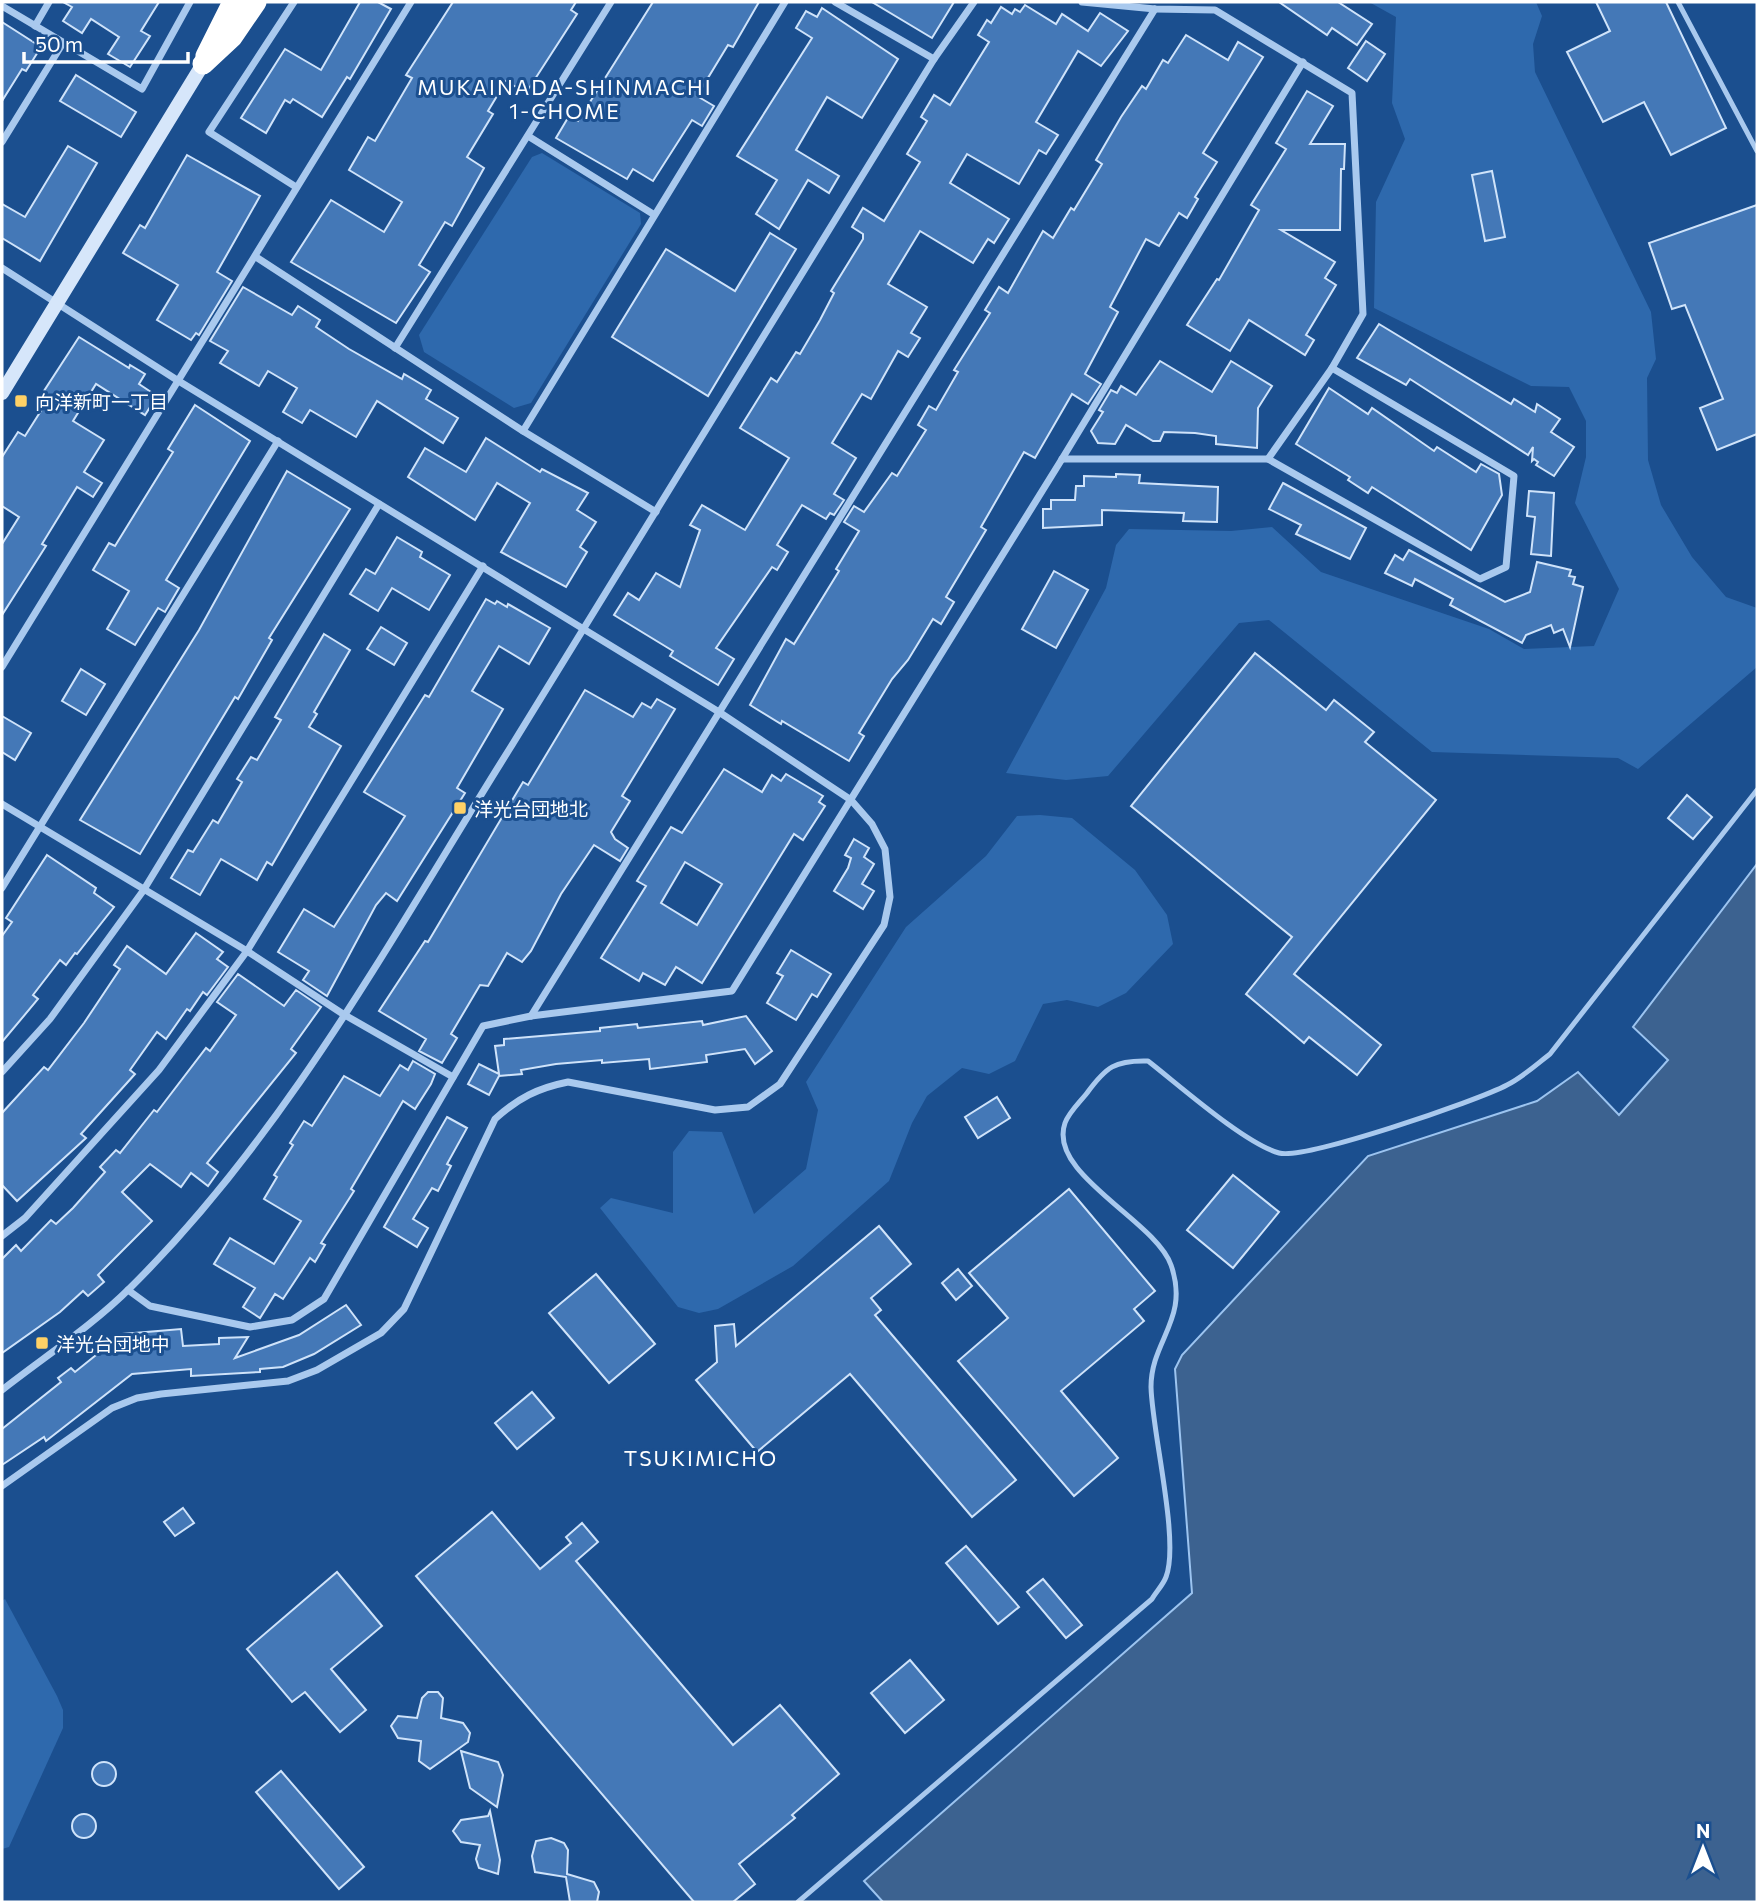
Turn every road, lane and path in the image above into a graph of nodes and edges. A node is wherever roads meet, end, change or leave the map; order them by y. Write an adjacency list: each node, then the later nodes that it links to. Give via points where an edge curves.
1 (49, 2): 16 (street)
2 (190, 2): 17 (street, via 142,89)
3 (233, 2): 20 (highway)
4 (242, 2): 20 (highway)
5 (256, 2): 20 (highway, via 232,37)
6 (294, 2): 24 (street, via 209,132)
7 (411, 2): 24 (street)
8 (611, 2): 21 (street)
9 (785, 2): 25 (street)
10 (835, 2): 18 (street)
11 (974, 2): 18 (street)
12 (1082, 2): 15 (street)
13 (1678, 2): 23 (lane)
14 (2, 6): 16 (street)
15 (1155, 9): 19 (street, via 1215,10); 42 (street)
16 (34, 26): 17 (street)
17 (63, 43): 22 (street)
18 (934, 59): 38 (street)
19 (1303, 62): 30 (street, via 1352,93 1363,313); 35 (street)
20 (203, 64): 28 (street)
21 (528, 136): 25 (street); 29 (street)
22 (2, 142)
23 (1757, 151)
24 (296, 187): 26 (street)
25 (653, 214): 33 (street)
26 (256, 257): 29 (street); 31 (street)
27 (2, 268): 28 (street)
28 (57, 303): 31 (street); 32 (street)
29 (395, 348): 33 (street)
30 (1332, 368): 36 (street); 36 (street, via 1514,477 1506,566 1480,579)
31 (177, 380): 34 (street); 41 (street)
32 (2, 393)
33 (523, 430): 38 (street)
34 (278, 441): 37 (street); 46 (street)
35 (1062, 459): 36 (street); 44 (street)
36 (1268, 459)
37 (379, 504): 39 (street); 48 (street)
38 (656, 512): 40 (street)
39 (484, 566): 40 (street); 49 (street)
40 (584, 630): 42 (street); 50 (street)
41 (2, 667)
42 (719, 712): 44 (street); 51 (street)
43 (1757, 790): 58 (lane, via 1550,1054 1509,1085 1320,1148 1281,1154 1258,1144 1148,1061 1126,1060 1104,1071 1065,1122 1062,1144 1074,1166 1163,1248 1172,1267 1177,1305 1170,1331 1153,1362 1151,1388 1170,1542 1167,1576 1152,1600)
44 (851, 800): 51 (street, via 732,991); 57 (street, via 872,824 885,849 890,897 884,925 780,1084 748,1107 715,1110 568,1082 545,1086 516,1100 495,1119 404,1309 381,1333 317,1370 288,1381 137,1398 112,1408)
45 (2, 804): 46 (street)
46 (40, 830): 47 (street); 48 (street)
47 (2, 888)
48 (143, 891): 49 (street); 52 (street, via 50,1019)
49 (247, 951): 50 (street); 54 (street, via 159,1070 25,1218)
50 (343, 1014): 53 (street); 55 (street, via 264,1133)
51 (531, 1016): 53 (street, via 484,1026)
52 (2, 1072)
53 (453, 1077): 55 (street, via 324,1299 292,1320 250,1327 150,1306)
54 (2, 1236)
55 (128, 1290): 56 (street)
56 (2, 1390)
57 (2, 1486)
58 (798, 1902)

